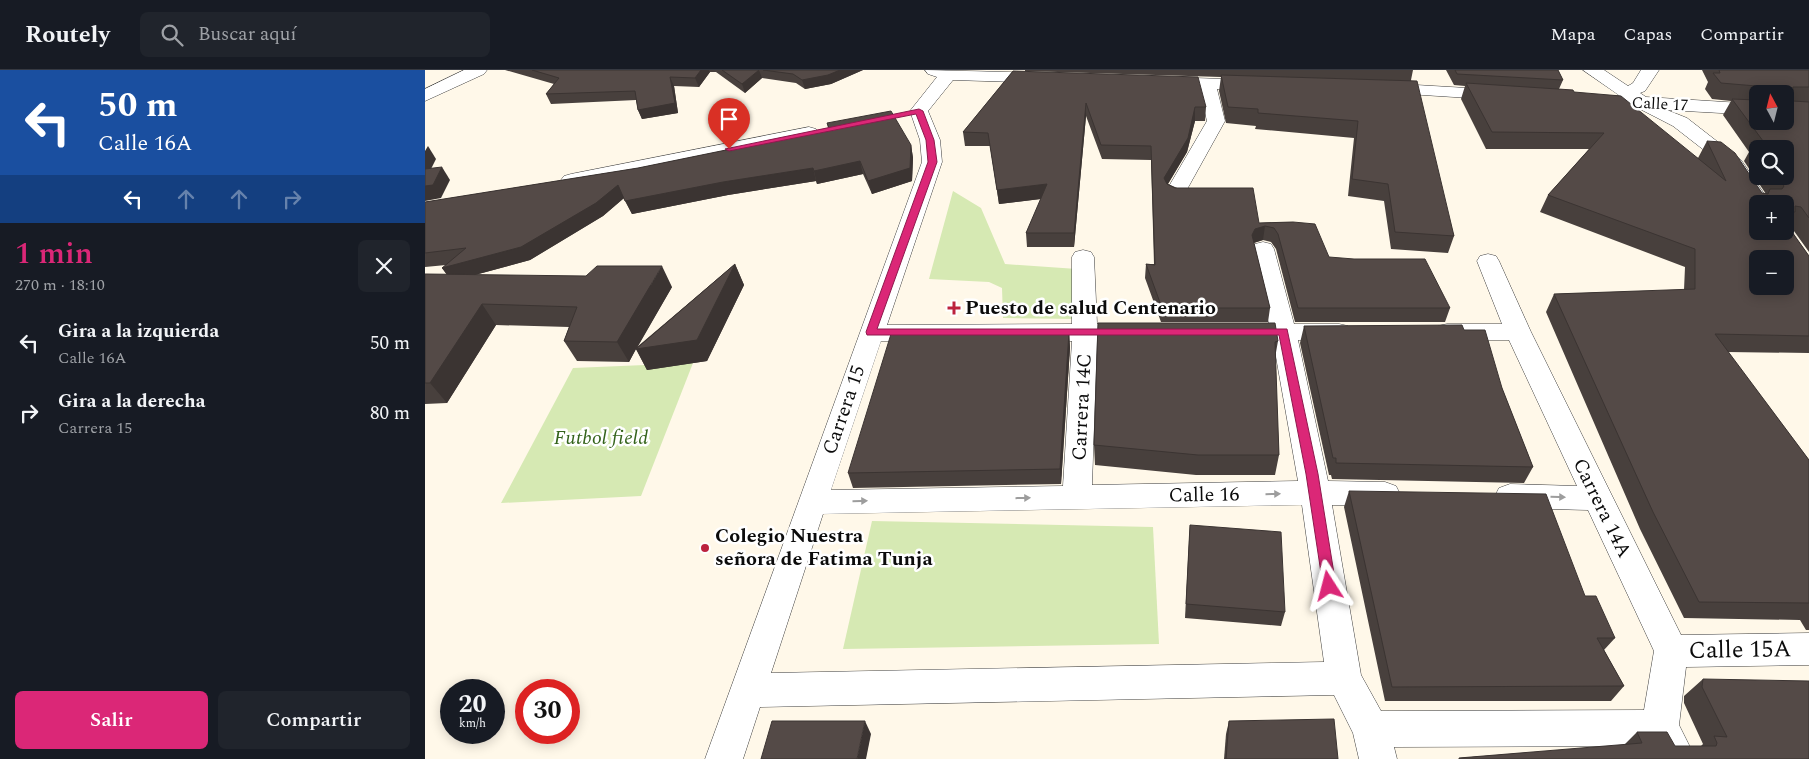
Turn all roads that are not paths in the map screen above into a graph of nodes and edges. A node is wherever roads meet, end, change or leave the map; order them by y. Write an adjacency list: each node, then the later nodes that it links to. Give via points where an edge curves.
1 (478, 70): 12 (street)
2 (1408, 70): 11 (street)
3 (1592, 70): 15 (street)
4 (1650, 70): 15 (street, via 1639,87)
5 (945, 72): 6 (street); 27 (street, Carrera 15, via 909,113 930,140 932,162)
6 (1067, 79)
7 (1146, 81): 8 (street)
8 (1205, 83): 9 (street); 21 (street, via 1216,121)
9 (1275, 85)
10 (1364, 88): 11 (street)
11 (1404, 89): 13 (street)
12 (425, 96)
13 (1519, 96)
14 (1576, 100): 15 (street, Calle 17)
15 (1641, 102): 16 (street, Calle 17); 19 (street, via 1681,122); 22 (street, via 1661,124)
16 (1715, 107): 17 (street, Calle 17); 19 (street, via 1712,124 1718,143)
17 (1749, 108)
18 (832, 128): 20 (street)
19 (1734, 164): 23 (street)
20 (551, 184)
21 (1175, 193)
22 (1753, 195)
23 (1755, 195)
24 (1263, 249): 31 (street)
25 (1083, 257): 28 (street, Carrera 14C)
26 (1488, 261): 34 (street, Carrera 14A)
27 (871, 332): 28 (street); 40 (street, Carrera 15)
28 (1085, 332): 29 (street); 38 (street, Carrera 14C)
29 (1165, 332)
30 (1214, 332): 31 (street)
31 (1284, 332): 32 (street); 35 (street)
32 (1362, 332)
33 (1420, 332): 34 (street)
34 (1518, 332): 39 (street, Carrera 14A)
35 (1315, 493): 36 (street, Calle 16); 38 (street, Calle 16, one-way to 35); 43 (street)
36 (1412, 495)
37 (1480, 496): 39 (street, one-way to 39)
38 (1077, 497): 40 (street, Calle 16, one-way to 38)
39 (1597, 498): 42 (street, Carrera 14A)
40 (811, 502): 44 (street, Carrera 15)
41 (1809, 649): 42 (street, Calle 15A)
42 (1671, 651): 45 (street)
43 (1344, 678): 44 (street); 46 (street)
44 (749, 690): 47 (street, Carrera 15)
45 (1661, 728): 46 (street); 48 (street)
46 (1374, 744)
47 (725, 759)
48 (1677, 759)

